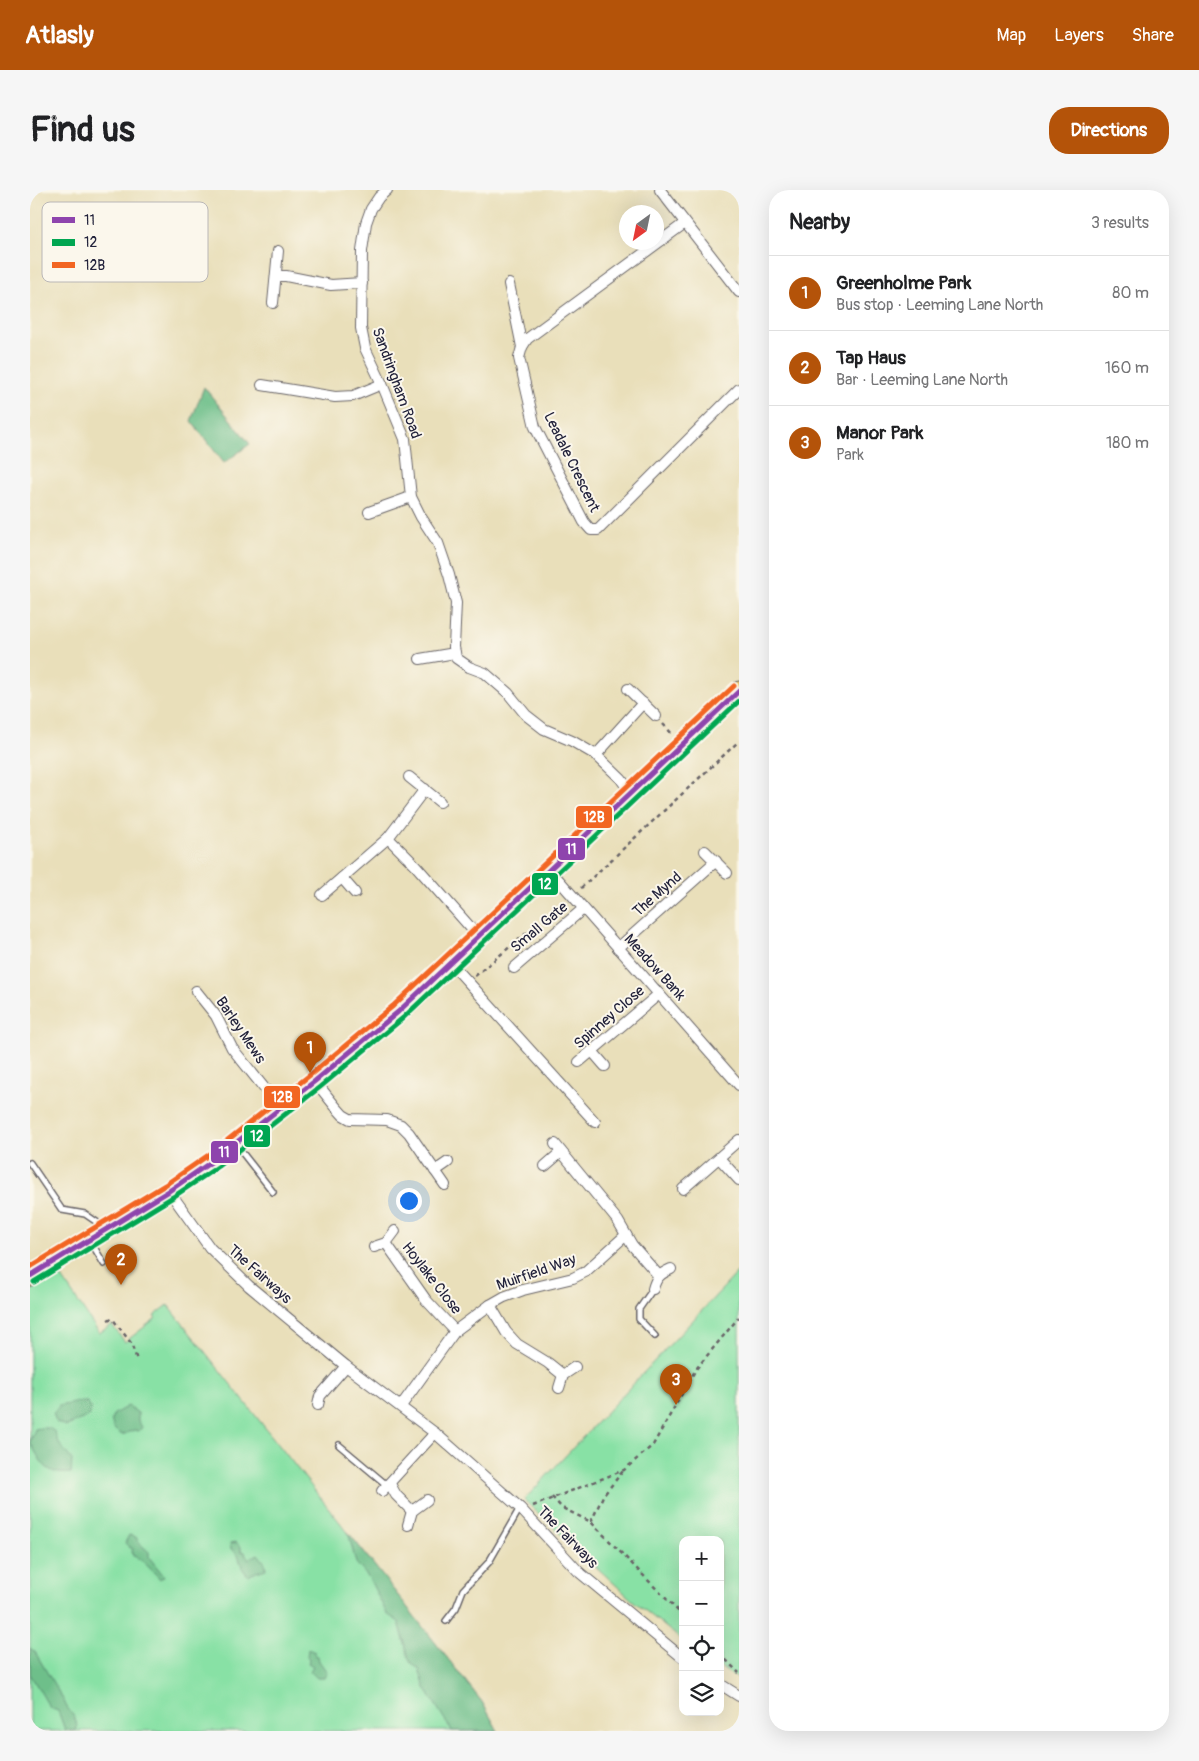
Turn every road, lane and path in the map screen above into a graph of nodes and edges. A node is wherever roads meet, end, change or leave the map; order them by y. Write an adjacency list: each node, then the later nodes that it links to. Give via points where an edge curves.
1 (387, 190): 6 (street, Sandringham Road, via 371,209 366,223)
2 (660, 190): 3 (street)
3 (686, 223): 8 (street); 10 (street, via 527,339)
4 (278, 251): 5 (street)
5 (276, 276): 6 (street, via 331,285); 9 (street)
6 (362, 284): 11 (street, Sandringham Road, via 361,328 365,348)
7 (509, 284): 10 (street)
8 (739, 292)
9 (273, 303)
10 (522, 347): 13 (street, Leadale Crescent, via 519,358 535,427 591,530 598,530 608,522)
11 (382, 384): 12 (street, via 353,396 335,397); 14 (street, Sandringham Road, via 405,439)
12 (262, 385)
13 (739, 389)
14 (411, 497): 15 (street); 16 (street, Sandringham Road, via 438,543 449,575 456,603)
15 (369, 512)
16 (455, 653): 17 (street); 24 (street, via 456,658 485,674 508,693 532,720)
17 (420, 659)
18 (628, 689): 20 (street)
19 (739, 692): 23 (highway)
20 (643, 703): 21 (street); 24 (street)
21 (656, 716): 23 (path)
22 (739, 741): 37 (path)
23 (682, 745): 27 (highway)
24 (596, 756): 27 (street)
25 (409, 777): 26 (street)
26 (425, 789): 28 (street); 29 (street)
27 (631, 793): 32 (highway)
28 (440, 802)
29 (388, 838): 34 (street); 39 (street)
30 (705, 851): 31 (street)
31 (716, 862): 33 (street); 40 (street, The Mynd)
32 (548, 869): 37 (street, Meadow Bank); 39 (highway)
33 (728, 873)
34 (342, 878): 35 (street); 36 (street)
35 (355, 894)
36 (322, 895)
37 (572, 896): 38 (street, Meadow Bank); 43 (path)
38 (583, 909): 40 (street, Meadow Bank); 42 (street, Small Gate)
39 (478, 936): 41 (highway)
40 (618, 948): 45 (street, Meadow Bank)
41 (451, 963): 43 (street); 49 (highway)
42 (514, 968)
43 (468, 982): 52 (street)
44 (196, 991): 51 (street, Barley Mews, via 216,1016 232,1048)
45 (659, 994): 46 (street, Spinney Close); 50 (street, Meadow Bank)
46 (592, 1051): 47 (street, Spinney Close); 48 (street)
47 (579, 1062)
48 (605, 1066)
49 (315, 1081): 51 (highway); 59 (street, via 350,1119 387,1120 401,1125)
50 (739, 1085)
51 (281, 1109): 54 (highway)
52 (595, 1122)
53 (739, 1140): 55 (street)
54 (235, 1144): 63 (highway); 64 (lane)
55 (720, 1159): 60 (street); 62 (street)
56 (448, 1162): 59 (street)
57 (30, 1163): 65 (lane, via 62,1210 85,1214)
58 (545, 1166): 67 (street, via 558,1148)
59 (435, 1171): 61 (street)
60 (739, 1180)
61 (445, 1185)
62 (683, 1189)
63 (169, 1191): 65 (highway); 82 (street, The Fairways, via 210,1248 229,1268)
64 (274, 1192)
65 (107, 1229): 68 (highway)
66 (396, 1231): 69 (street)
67 (626, 1235): 74 (street); 76 (street, Muirfield Way, via 586,1272 523,1290)
68 (90, 1240): 71 (lane); 73 (highway)
69 (386, 1243): 70 (street); 79 (street, Hoylake Close, via 426,1300)
70 (374, 1247)
71 (104, 1264)
72 (671, 1269): 74 (street)
73 (30, 1276)
74 (659, 1276): 75 (street)
75 (653, 1289): 80 (lane, via 639,1309 639,1319)
76 (490, 1305): 79 (street, Muirfield Way); 84 (street, via 517,1344)
77 (739, 1317): 90 (path, via 696,1369 653,1445)
78 (108, 1320): 81 (path, via 112,1318 131,1343)
79 (455, 1331): 87 (street, Muirfield Way)
80 (655, 1336)
81 (137, 1360)
82 (346, 1366): 86 (street, via 320,1396); 87 (street, The Fairways)
83 (575, 1367): 84 (street)
84 (563, 1375): 85 (street)
85 (559, 1388)
86 (318, 1405)
87 (401, 1406): 88 (street, The Fairways)
88 (435, 1433): 91 (street); 94 (street, The Fairways)
89 (339, 1445): 91 (lane)
90 (624, 1470): 92 (path); 96 (path, via 603,1496)
91 (387, 1487): 95 (street)
92 (552, 1497): 94 (path, via 535,1506); 96 (path, via 562,1508)
93 (427, 1500): 95 (street)
94 (520, 1508): 99 (lane, via 489,1562 462,1590 456,1608); 100 (street, The Fairways, via 579,1572)
95 (412, 1511): 97 (street)
96 (591, 1522): 98 (path)
97 (408, 1525)
98 (679, 1612)
99 (446, 1621)
100 (679, 1655)
101 (724, 1658): 102 (path)
102 (739, 1674)
103 (724, 1687): 104 (street)
104 (739, 1696)

